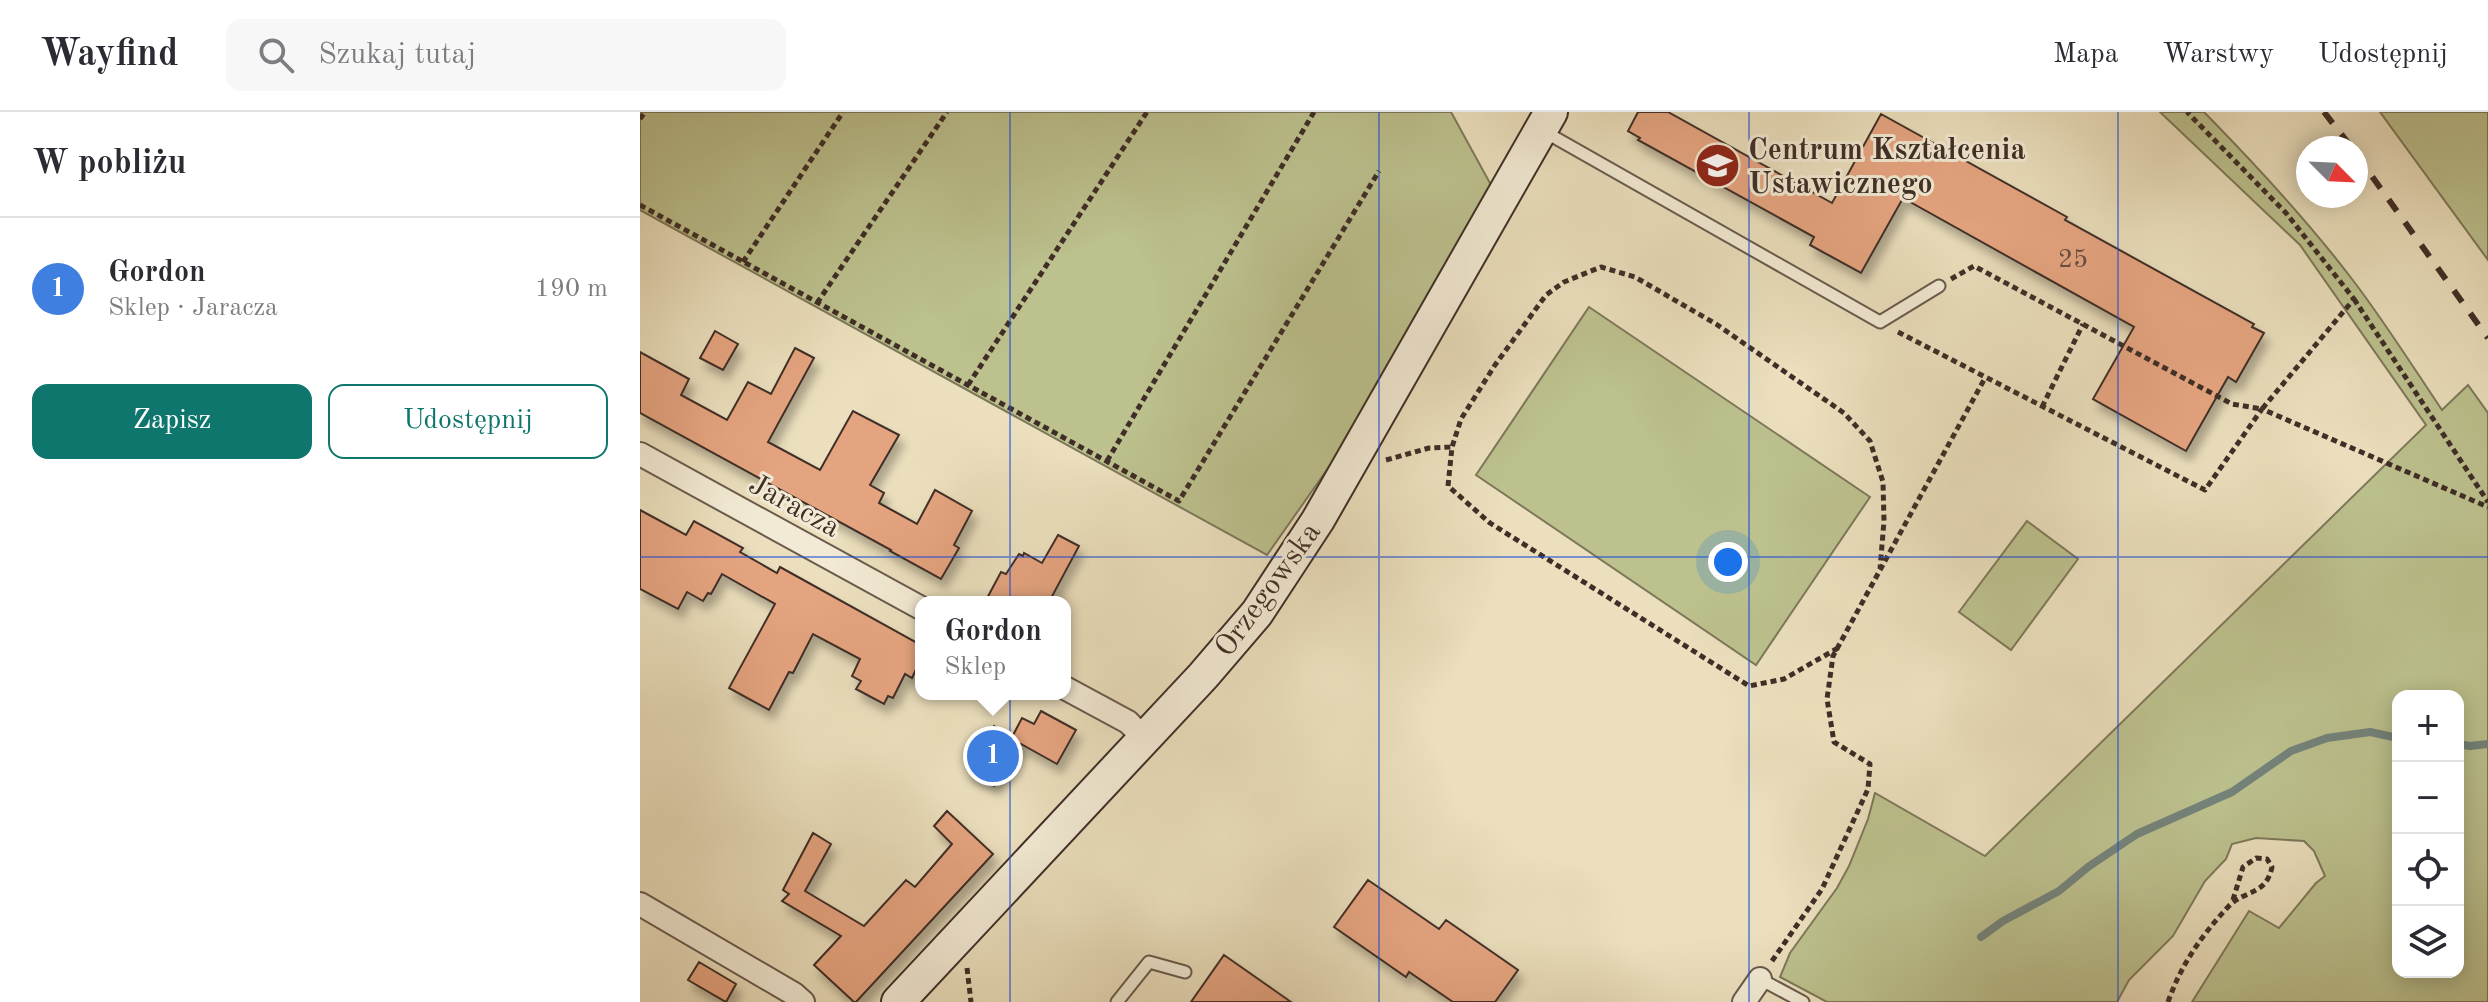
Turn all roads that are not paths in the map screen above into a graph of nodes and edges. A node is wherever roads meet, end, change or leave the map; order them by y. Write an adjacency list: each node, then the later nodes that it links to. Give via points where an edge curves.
1 (1546, 121): 2 (lane, via 1880,322); 6 (street, Orzegowska, via 1289,567 1257,613)
2 (1939, 286)
3 (640, 454): 4 (street, Jaracza)
4 (915, 605)
5 (1071, 691): 6 (street, via 1128,722)
6 (1145, 739): 11 (street, Orzegowska)
7 (640, 904): 10 (street)
8 (1185, 972): 12 (lane, via 1149,962)
9 (1760, 979): 13 (street); 14 (lane)
10 (803, 1002)
11 (898, 1002)
12 (1117, 1002)
13 (1744, 1002)
14 (1803, 1002)

